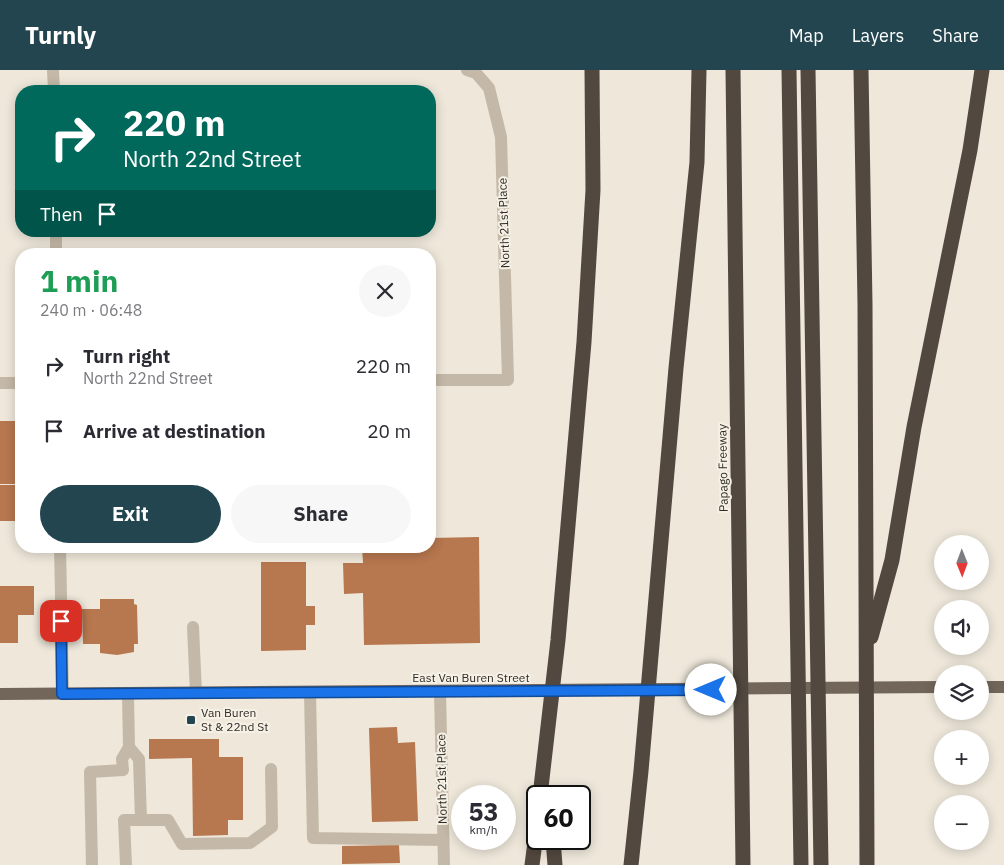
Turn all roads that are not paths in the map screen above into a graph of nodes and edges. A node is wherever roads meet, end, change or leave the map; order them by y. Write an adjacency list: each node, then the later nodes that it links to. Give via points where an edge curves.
1 (53, 70): 10 (street)
2 (592, 70): 26 (highway, via 593,190 588,284)
3 (698, 70): 40 (highway, via 697,162)
4 (733, 70): 41 (highway, Papago Freeway)
5 (789, 70): 42 (highway)
6 (808, 70): 43 (highway)
7 (861, 70): 16 (highway)
8 (982, 70): 16 (highway, via 970,150 914,427 892,560)
9 (471, 71): 11 (street, North 21st Place, via 489,88 501,136 508,380)
10 (54, 85)
11 (436, 380)
12 (0, 383): 13 (street)
13 (15, 383)
14 (60, 553): 24 (street)
15 (193, 627): 21 (street)
16 (866, 653): 44 (highway)
17 (934, 687): 20 (main road, East Van Buren Street)
18 (989, 687): 19 (main road)
19 (1004, 687)
20 (440, 692): 22 (main road, East Van Buren Street); 32 (street, North 21st Place)
21 (196, 693): 22 (main road, East Van Buren Street); 25 (main road, East Van Buren Street)
22 (310, 693): 32 (street, via 313,838)
23 (0, 694): 24 (main road, East Van Buren Street)
24 (62, 694): 25 (main road, East Van Buren Street)
25 (128, 694): 27 (street)
26 (548, 735): 29 (highway); 30 (highway)
27 (129, 747): 31 (street, via 139,759); 35 (street, via 122,759 123,770 90,772)
28 (271, 769): 31 (street, via 272,827 250,842 182,844 168,820)
29 (541, 785)
30 (550, 785)
31 (141, 820): 36 (street, via 124,820)
32 (443, 840): 37 (street, North 21st Place)
33 (534, 850): 38 (highway)
34 (554, 850): 39 (highway)
35 (92, 865)
36 (126, 865)
37 (444, 865)
38 (532, 865)
39 (555, 865)
40 (631, 865)
41 (743, 865)
42 (801, 865)
43 (821, 865)
44 (867, 865)

